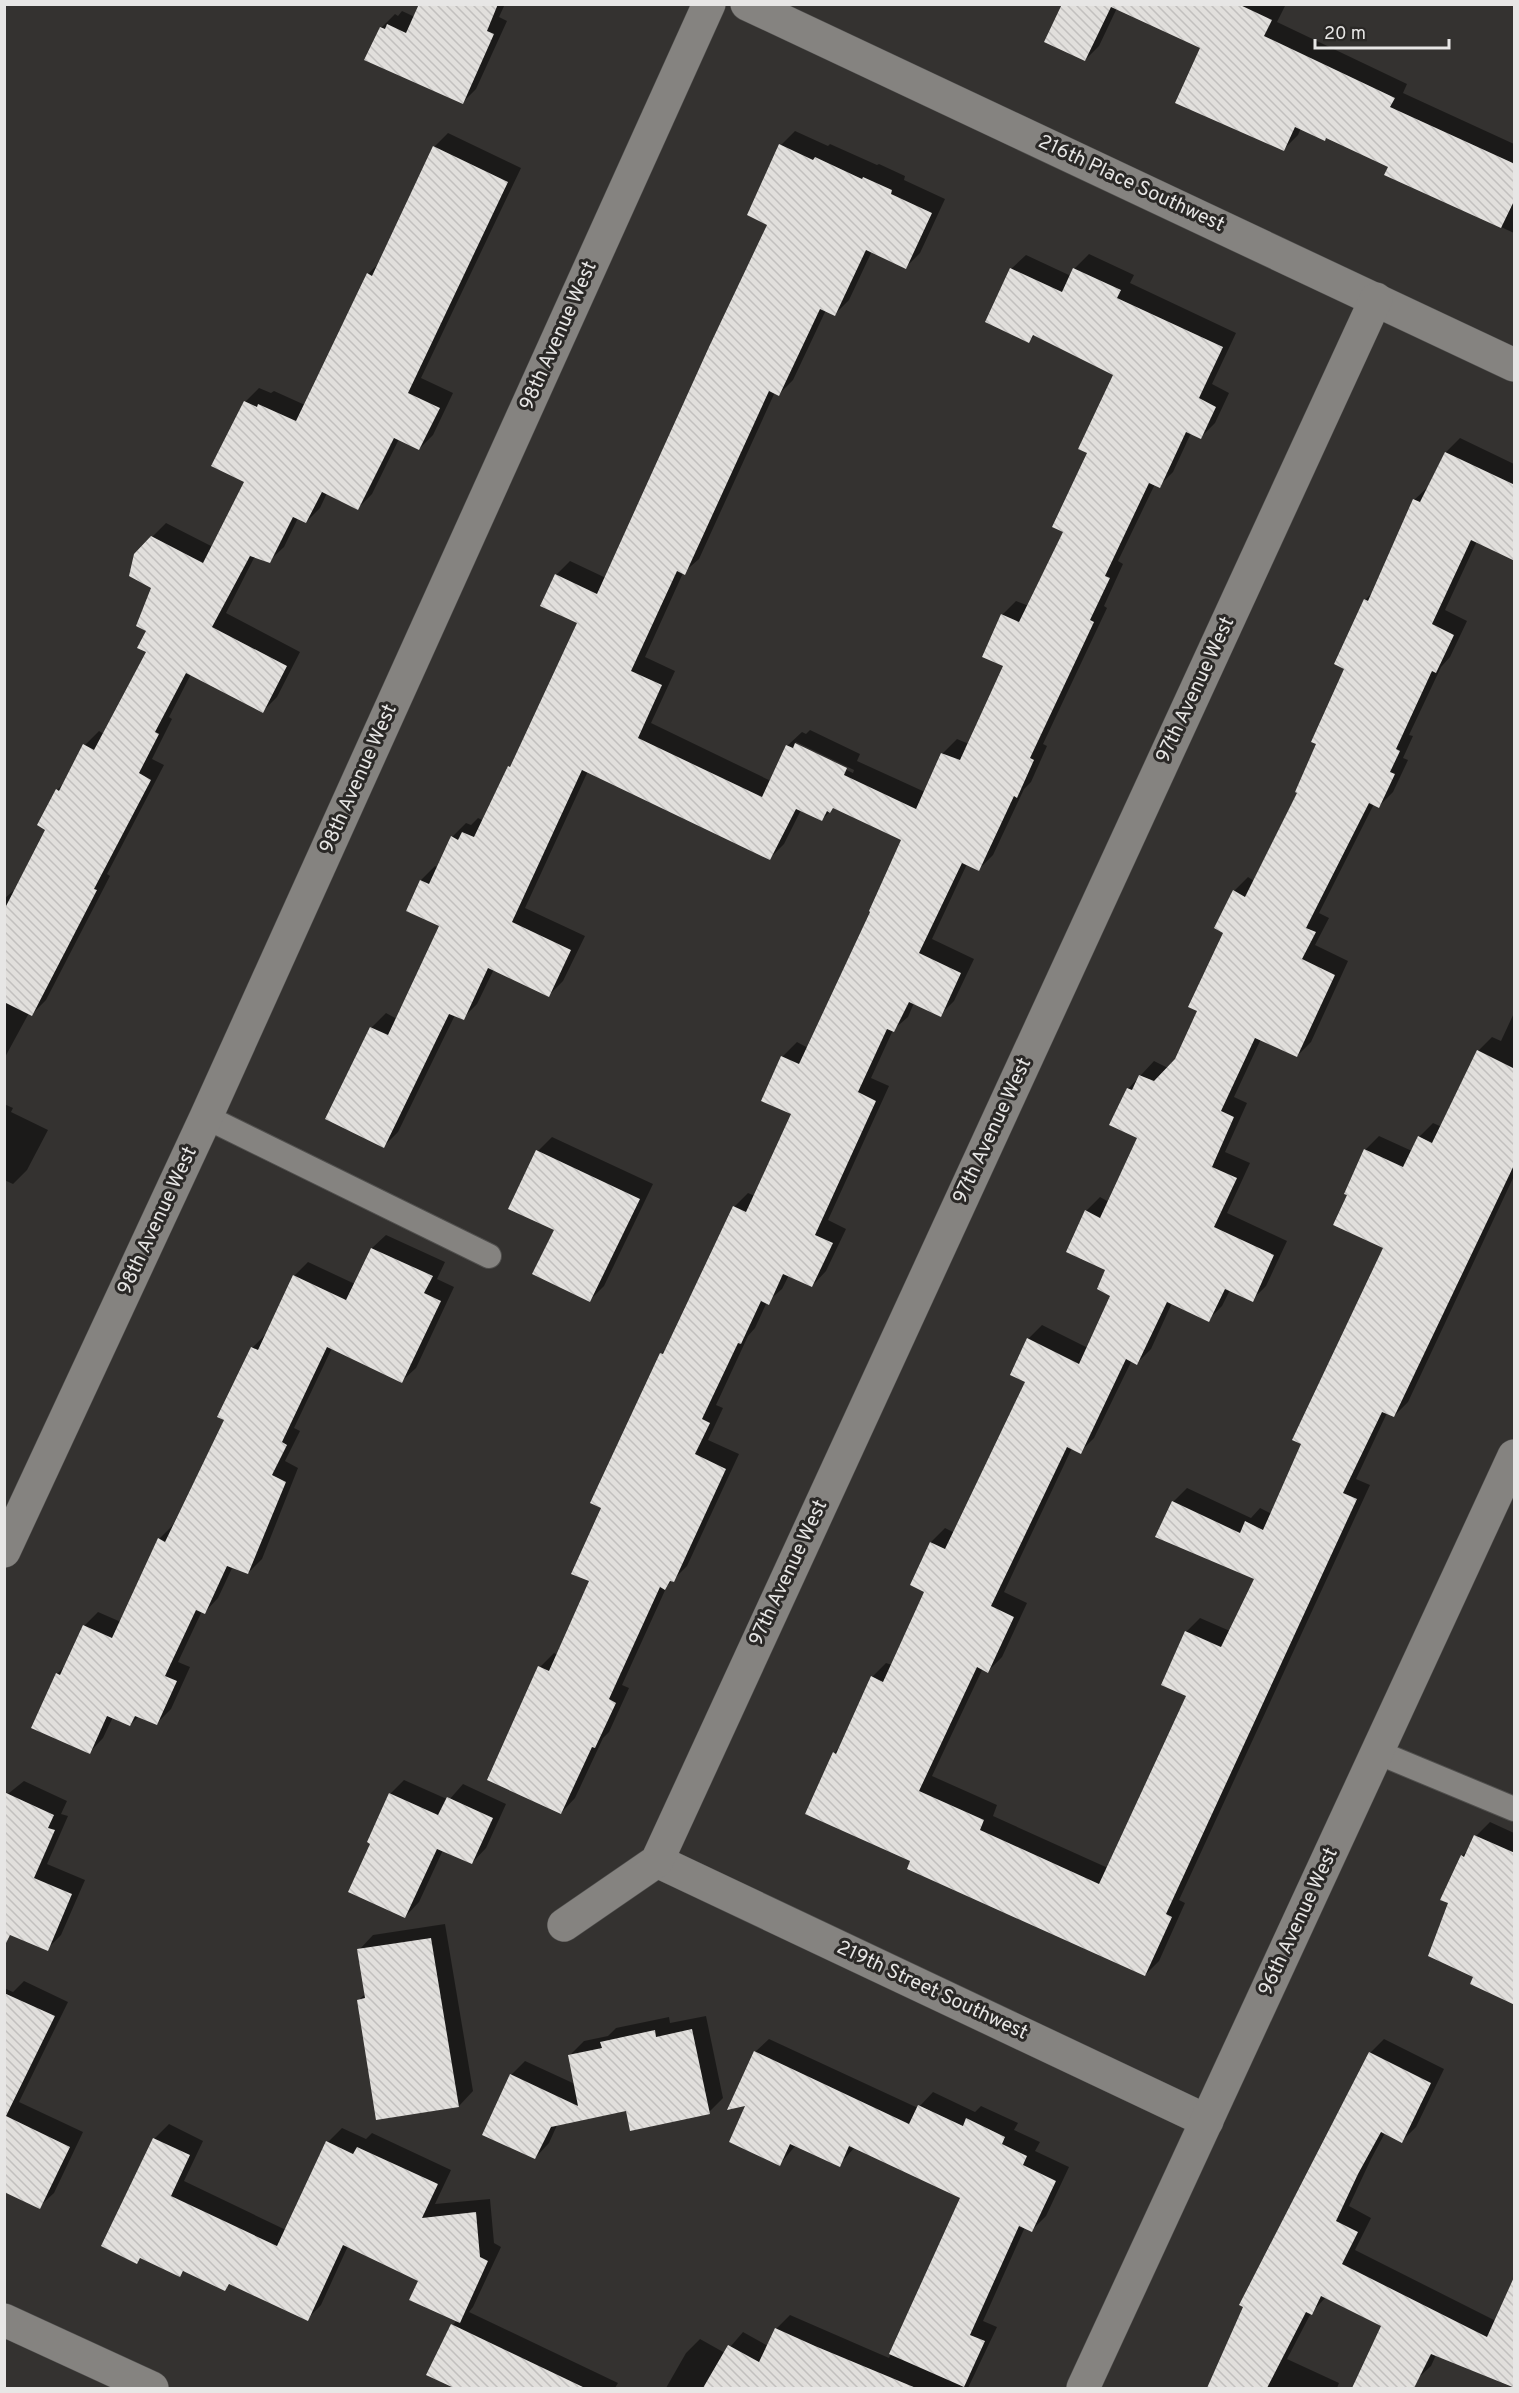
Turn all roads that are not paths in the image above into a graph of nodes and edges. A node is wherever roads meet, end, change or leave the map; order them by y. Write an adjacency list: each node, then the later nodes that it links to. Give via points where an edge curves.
1 (709, 4): 5 (street, 98th Avenue West)
2 (747, 4): 3 (street, 216th Place Southwest)
3 (1376, 299): 4 (street, 216th Place Southwest); 11 (street, 97th Avenue West)
4 (1515, 365)
5 (206, 1118): 6 (lane); 8 (street, 98th Avenue West)
6 (489, 1256)
7 (1515, 1456): 9 (street, 96th Avenue West)
8 (4, 1551)
9 (1377, 1752): 10 (lane); 13 (street, 96th Avenue West)
10 (1515, 1809)
11 (657, 1861): 12 (street); 13 (street, 219th Street Southwest)
12 (564, 1925)
13 (1207, 2121): 16 (street, 96th Avenue West)
14 (4, 2320): 15 (street)
15 (152, 2388)
16 (1083, 2388)

